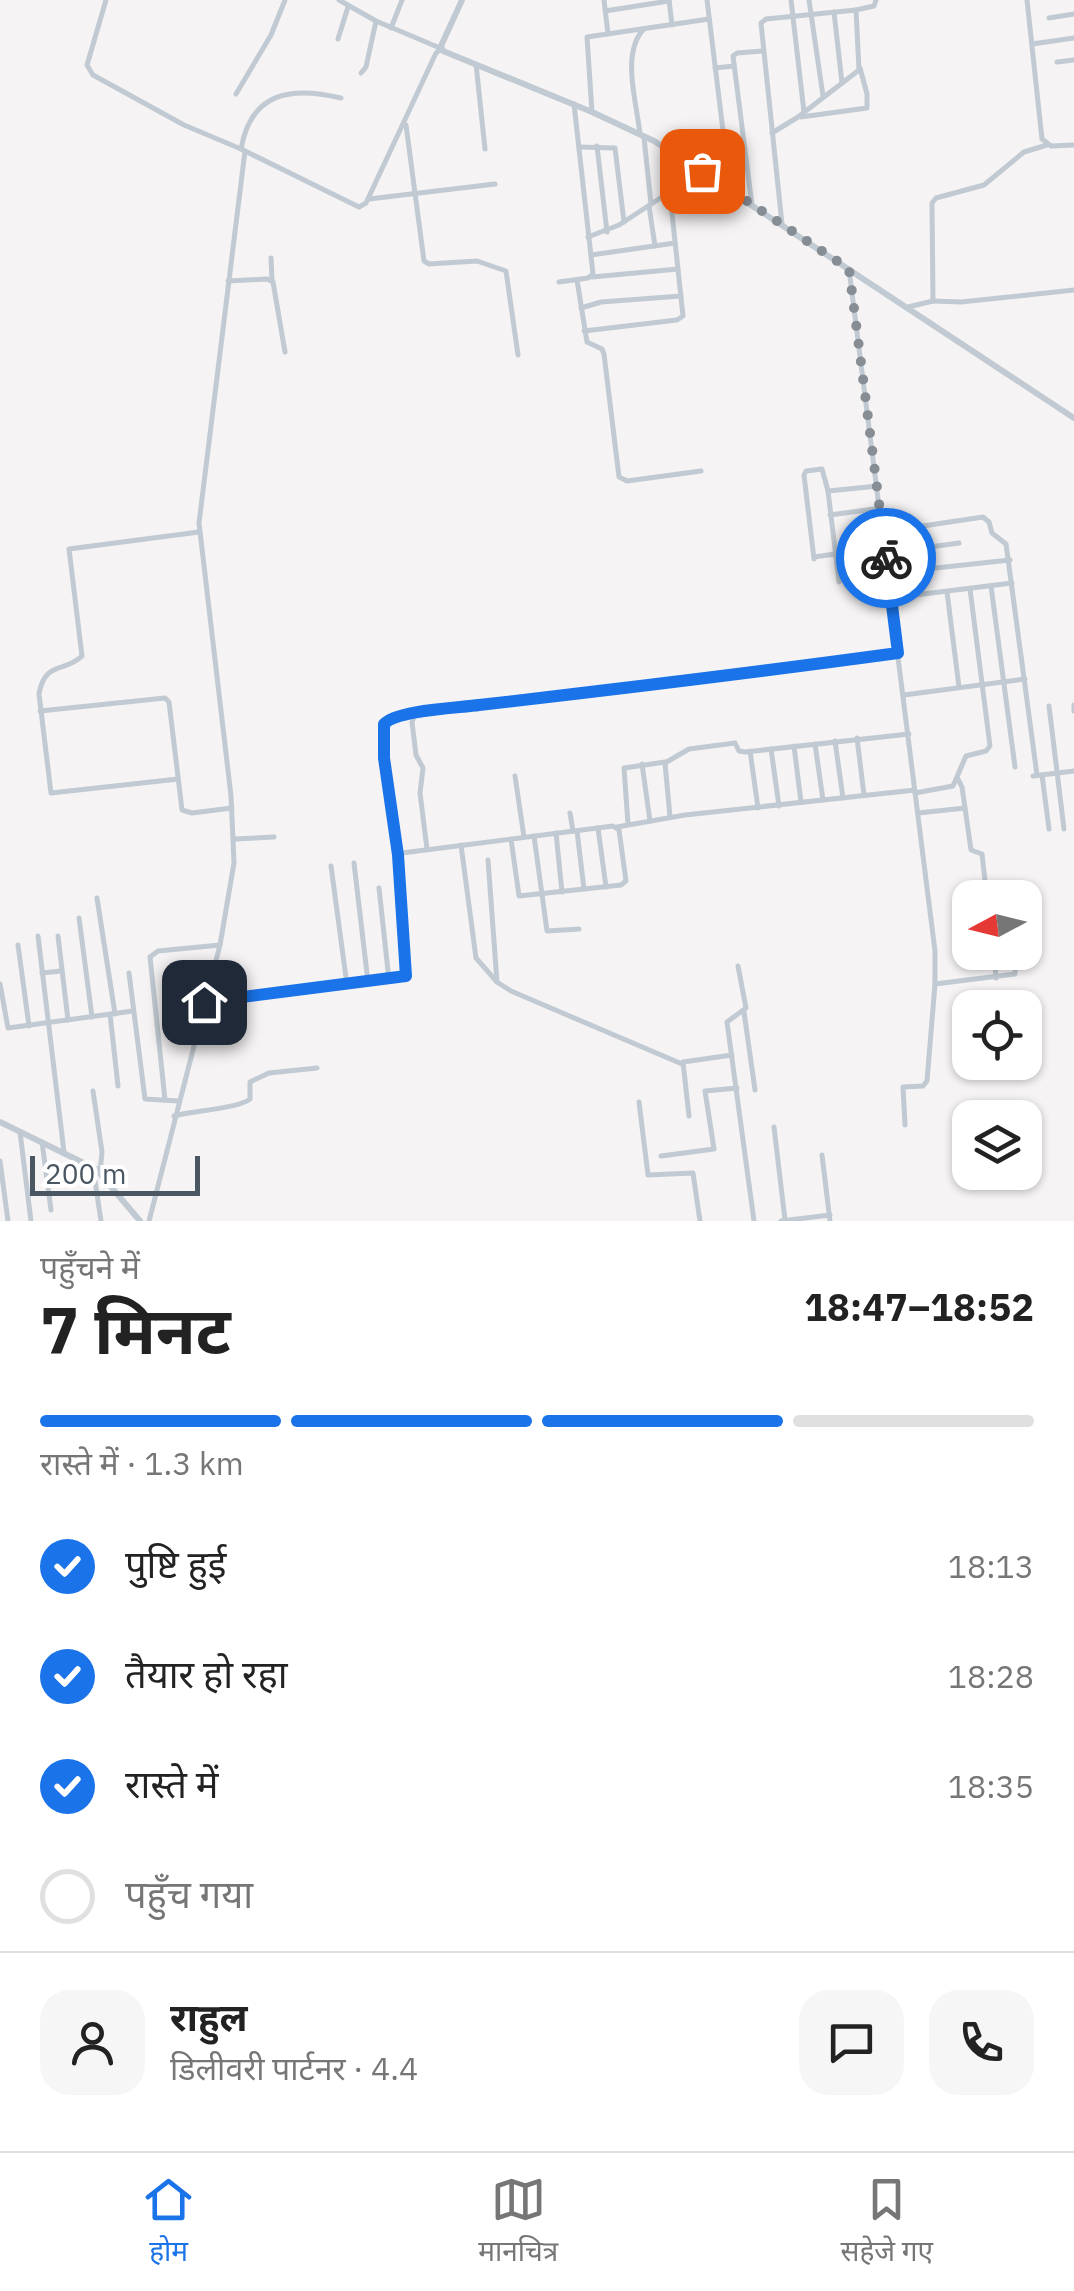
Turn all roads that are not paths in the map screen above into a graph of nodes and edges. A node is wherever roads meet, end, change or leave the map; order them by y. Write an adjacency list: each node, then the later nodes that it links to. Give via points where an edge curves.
1 (106, 0): 56 (street, via 89,72)
2 (285, 0): 40 (street)
3 (339, 0): 13 (street)
4 (402, 0): 24 (street)
5 (462, 0): 30 (street)
6 (604, 0): 15 (street)
7 (707, 0): 21 (street)
8 (791, 0): 19 (street)
9 (808, 0): 17 (street)
10 (876, 0): 14 (street)
11 (1027, 0): 29 (street)
12 (669, 1): 15 (street); 23 (street)
13 (348, 6): 22 (street); 28 (street)
14 (856, 10): 16 (street); 37 (street)
15 (605, 11): 26 (street)
16 (834, 12): 17 (street); 39 (street)
17 (811, 14): 19 (street); 41 (street)
18 (1074, 14): 20 (street)
19 (791, 16): 31 (street, via 762,21); 45 (street)
20 (1050, 18)
21 (710, 19): 23 (street); 36 (street)
22 (376, 21): 24 (street); 38 (street)
23 (672, 25): 25 (street)
24 (391, 28): 30 (street)
25 (644, 29): 26 (street); 48 (street, via 632,57)
26 (608, 34): 44 (street, via 586,39)
27 (1074, 38): 29 (street)
28 (338, 39)
29 (1032, 44): 52 (street, via 1040,134)
30 (441, 48): 34 (street); 46 (street)
31 (763, 51): 35 (street, via 735,53); 47 (street)
32 (1074, 60): 33 (street)
33 (1057, 62)
34 (476, 64): 43 (street); 55 (street)
35 (734, 66): 36 (street); 49 (street)
36 (715, 68): 57 (street)
37 (860, 68): 39 (street); 45 (street, via 867,108)
38 (361, 73)
39 (842, 83): 41 (street)
40 (236, 94)
41 (823, 96): 45 (street)
42 (341, 98): 56 (street, via 301,94 266,100 251,116)
43 (574, 104): 44 (street); 53 (street)
44 (592, 112): 48 (street)
45 (801, 115): 47 (street)
46 (405, 122): 61 (street); 62 (street)
47 (772, 133): 66 (street)
48 (642, 135): 54 (street); 63 (street)
49 (744, 144): 57 (street); 64 (street)
50 (1074, 145): 52 (street)
51 (598, 146): 53 (street); 65 (street, via 616,150); 67 (street)
52 (1047, 146): 82 (street, via 1024,152 984,185 932,203)
53 (579, 147): 68 (street)
54 (665, 148): 58 (street); 60 (street)
55 (485, 149)
56 (243, 150): 62 (street, via 350,204 361,207); 77 (street)
57 (726, 155): 58 (street)
58 (702, 171): 64 (street)
59 (495, 184): 61 (street)
60 (668, 192): 63 (street); 69 (street)
61 (415, 194): 62 (street); 87 (street, via 425,263 477,262 506,271)
62 (368, 199)
63 (650, 205): 65 (street); 70 (street)
64 (752, 205): 66 (street)
65 (624, 222): 67 (street)
66 (782, 224): 74 (street)
67 (607, 232): 68 (street)
68 (588, 238): 71 (street)
69 (675, 243): 70 (street); 73 (street)
70 (655, 246): 71 (street)
71 (591, 255): 75 (street)
72 (270, 258): 78 (street)
73 (678, 269): 75 (street); 81 (street)
74 (849, 269): 84 (street); 90 (street)
75 (592, 276): 76 (street)
76 (577, 280): 79 (street); 83 (street)
77 (228, 281): 78 (street); 94 (street)
78 (272, 281): 86 (street)
79 (559, 282)
80 (1074, 290): 82 (street)
81 (681, 296): 83 (street); 85 (street, via 679,320)
82 (933, 300): 84 (street)
83 (581, 308): 85 (street)
84 (906, 308): 88 (street)
85 (584, 331): 89 (street, via 588,344 604,354 621,479)
86 (285, 352)
87 (518, 356)
88 (1074, 418)
89 (701, 471)
90 (878, 486): 91 (street); 92 (street)
91 (828, 492): 93 (street); 98 (street, via 825,470 804,473 814,558)
92 (881, 508): 93 (street); 95 (street)
93 (830, 515): 98 (street)
94 (199, 532): 114 (street, via 69,550 82,656 46,676); 138 (street)
95 (883, 532): 97 (street); 99 (street, via 984,517)
96 (959, 543): 97 (street)
97 (886, 553): 100 (street)
98 (835, 554): 101 (street)
99 (1010, 560): 100 (street); 102 (street)
100 (888, 573): 106 (street)
101 (838, 582)
102 (1013, 583): 103 (street); 108 (street)
103 (992, 586): 104 (street); 109 (street)
104 (970, 589): 105 (street); 110 (street)
105 (947, 592): 106 (street); 111 (street)
106 (891, 598): 107 (street)
107 (898, 653): 112 (street); 115 (street)
108 (1026, 678): 109 (street); 129 (street)
109 (1005, 681): 110 (street); 125 (street)
110 (983, 684): 111 (street); 131 (street, via 990,746 966,756)
111 (959, 687): 112 (street)
112 (904, 695): 116 (street)
113 (1049, 706): 127 (street)
114 (40, 711): 130 (street, via 165,698); 130 (street, via 51,793)
115 (413, 715): 158 (street); 159 (street, via 384,724)
116 (909, 734): 117 (street); 132 (street)
117 (858, 738): 118 (street); 133 (street)
118 (835, 742): 119 (street); 134 (street)
119 (815, 744): 120 (street); 135 (street)
120 (794, 746): 121 (street); 136 (street)
121 (771, 748): 122 (street); 137 (street)
122 (750, 752): 123 (street, via 734,743 692,749); 139 (street)
123 (665, 762): 124 (street); 143 (street)
124 (642, 764): 144 (street); 145 (street, via 624,770)
125 (1015, 767)
126 (1074, 771): 127 (street)
127 (1058, 773): 129 (street); 149 (street)
128 (515, 776): 154 (street)
129 (1037, 776): 148 (street)
130 (178, 779): 138 (street, via 185,812)
131 (958, 779): 132 (street, via 950,788); 140 (street)
132 (915, 791): 133 (street); 142 (street)
133 (864, 796): 134 (street)
134 (843, 798): 135 (street)
135 (823, 800): 136 (street)
136 (801, 803): 137 (street)
137 (778, 806): 139 (street)
138 (232, 808): 155 (street)
139 (758, 808): 143 (street)
140 (965, 808): 142 (street); 163 (street, via 971,850 982,854)
141 (570, 813): 150 (street)
142 (918, 814): 188 (street)
143 (670, 817): 144 (street)
144 (650, 820): 145 (street)
145 (628, 824): 146 (street)
146 (617, 827): 147 (street); 164 (street, via 627,878)
147 (598, 828): 150 (street); 164 (street)
148 (1049, 829)
149 (1064, 829)
150 (575, 831): 151 (street); 166 (street)
151 (556, 834): 152 (street); 167 (street)
152 (534, 836): 154 (street); 168 (street)
153 (274, 837): 155 (street)
154 (524, 837): 156 (street)
155 (234, 839): 175 (street)
156 (511, 839): 157 (street); 168 (street, via 518,894)
157 (461, 845): 158 (street); 185 (street, via 475,954)
158 (427, 848): 159 (street)
159 (398, 855): 183 (street, via 408,972)
160 (488, 860): 185 (street)
161 (354, 863): 184 (street)
162 (331, 866): 187 (street)
163 (985, 880)
164 (606, 887): 166 (street)
165 (379, 888): 183 (street)
166 (584, 889): 167 (street)
167 (562, 892): 168 (street)
168 (541, 894): 171 (street, via 548,933)
169 (97, 898): 192 (street)
170 (79, 918): 193 (street)
171 (579, 929)
172 (38, 936): 180 (street)
173 (58, 936): 177 (street)
174 (18, 945): 196 (street)
175 (220, 945): 189 (street); 204 (street, via 158,952 149,960)
176 (738, 966): 191 (street)
177 (62, 970): 180 (street); 194 (street)
178 (995, 970): 182 (street)
179 (1016, 970): 182 (street)
180 (42, 973): 195 (street)
181 (129, 973): 190 (street)
182 (996, 978): 188 (street)
183 (389, 980): 184 (street)
184 (368, 982): 187 (street)
185 (496, 982): 198 (street)
186 (0, 984): 196 (street, via 6,1027)
187 (347, 984): 189 (street)
188 (936, 984): 210 (street, via 927,1081 903,1087)
189 (204, 1002): 205 (street)
190 (133, 1011): 192 (street); 204 (street, via 145,1099)
191 (744, 1012): 197 (street, via 726,1022); 202 (street)
192 (112, 1014): 193 (street); 200 (street)
193 (92, 1017): 194 (street)
194 (68, 1020): 195 (street)
195 (48, 1024): 196 (street); 214 (street)
196 (29, 1026)
197 (732, 1055): 198 (street); 201 (street)
198 (682, 1064): 208 (street)
199 (317, 1068): 207 (street, via 260,1076 250,1082 245,1104)
200 (118, 1086)
201 (737, 1088): 216 (street, via 705,1091 714,1149); 227 (street)
202 (755, 1090)
203 (94, 1091): 218 (street, via 102,1152)
204 (165, 1100): 205 (street)
205 (178, 1101): 207 (street)
206 (639, 1102): 226 (street, via 648,1175 694,1173)
207 (174, 1116): 225 (street)
208 (689, 1116)
209 (0, 1122): 212 (street)
210 (906, 1125)
211 (774, 1127): 228 (street)
212 (20, 1132): 213 (street); 222 (street)
213 (42, 1142): 214 (street); 219 (street)
214 (64, 1152): 218 (street)
215 (822, 1155): 220 (street)
216 (661, 1156)
217 (0, 1162): 221 (street)
218 (96, 1170): 223 (street); 224 (street)
219 (51, 1210)
220 (830, 1218): 228 (street)
221 (8, 1221)
222 (32, 1221)
223 (101, 1221)
224 (140, 1221)
225 (149, 1221)
226 (700, 1221)
227 (754, 1221)
228 (783, 1221)

